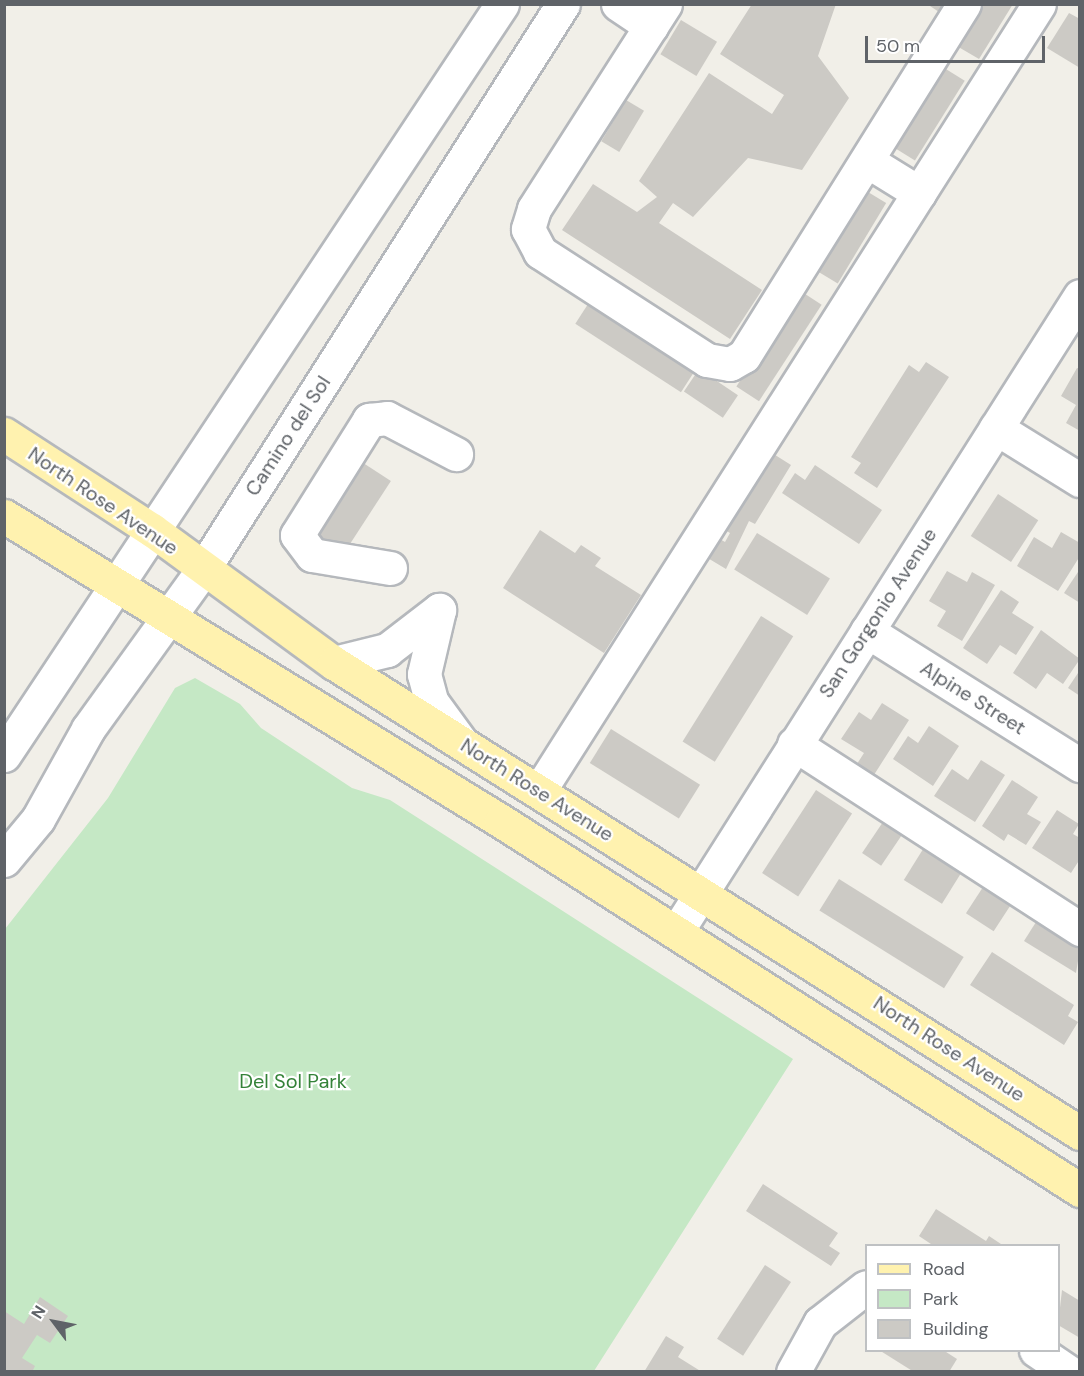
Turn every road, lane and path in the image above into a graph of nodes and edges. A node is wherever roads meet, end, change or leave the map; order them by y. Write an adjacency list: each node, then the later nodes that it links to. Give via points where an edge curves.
1 (502, 4): 15 (street)
2 (563, 4): 17 (street, Camino del Sol)
3 (618, 4): 6 (street)
4 (964, 4): 7 (street)
5 (1039, 4): 8 (street)
6 (658, 15): 7 (street, via 534,209 528,229 540,252 706,360 730,364 744,356)
7 (870, 162): 8 (street)
8 (919, 193): 26 (street)
9 (1080, 296): 10 (street, San Gorgonio Avenue)
10 (996, 428): 13 (street); 20 (street, San Gorgonio Avenue)
11 (4, 434): 15 (main road, North Rose Avenue)
12 (456, 454): 16 (street, via 387,418 369,420 297,535 312,555)
13 (1080, 480)
14 (4, 516): 18 (main road)
15 (152, 530): 17 (main road, North Rose Avenue); 18 (street)
16 (390, 568)
17 (202, 571): 19 (street, Camino del Sol); 21 (main road, North Rose Avenue)
18 (120, 585): 19 (main road); 24 (street)
19 (172, 615): 27 (street, Camino del Sol, via 88,729 38,819); 30 (main road)
20 (867, 631): 23 (street, San Gorgonio Avenue); 25 (street, Alpine Street)
21 (334, 663): 22 (main road, North Rose Avenue); 22 (street, via 387,650 439,610 426,659 427,688)
22 (462, 743): 26 (main road, North Rose Avenue)
23 (794, 744): 28 (street, San Gorgonio Avenue); 29 (street)
24 (4, 755)
25 (1080, 765)
26 (539, 791): 28 (main road, North Rose Avenue)
27 (4, 860)
28 (701, 891): 30 (street, San Gorgonio Avenue); 31 (main road, North Rose Avenue)
29 (1080, 929)
30 (677, 931): 32 (main road)
31 (1080, 1132)
32 (1080, 1190)
33 (865, 1289): 35 (street, via 820,1323)
34 (1039, 1352): 36 (street)
35 (793, 1371)
36 (1069, 1371)

